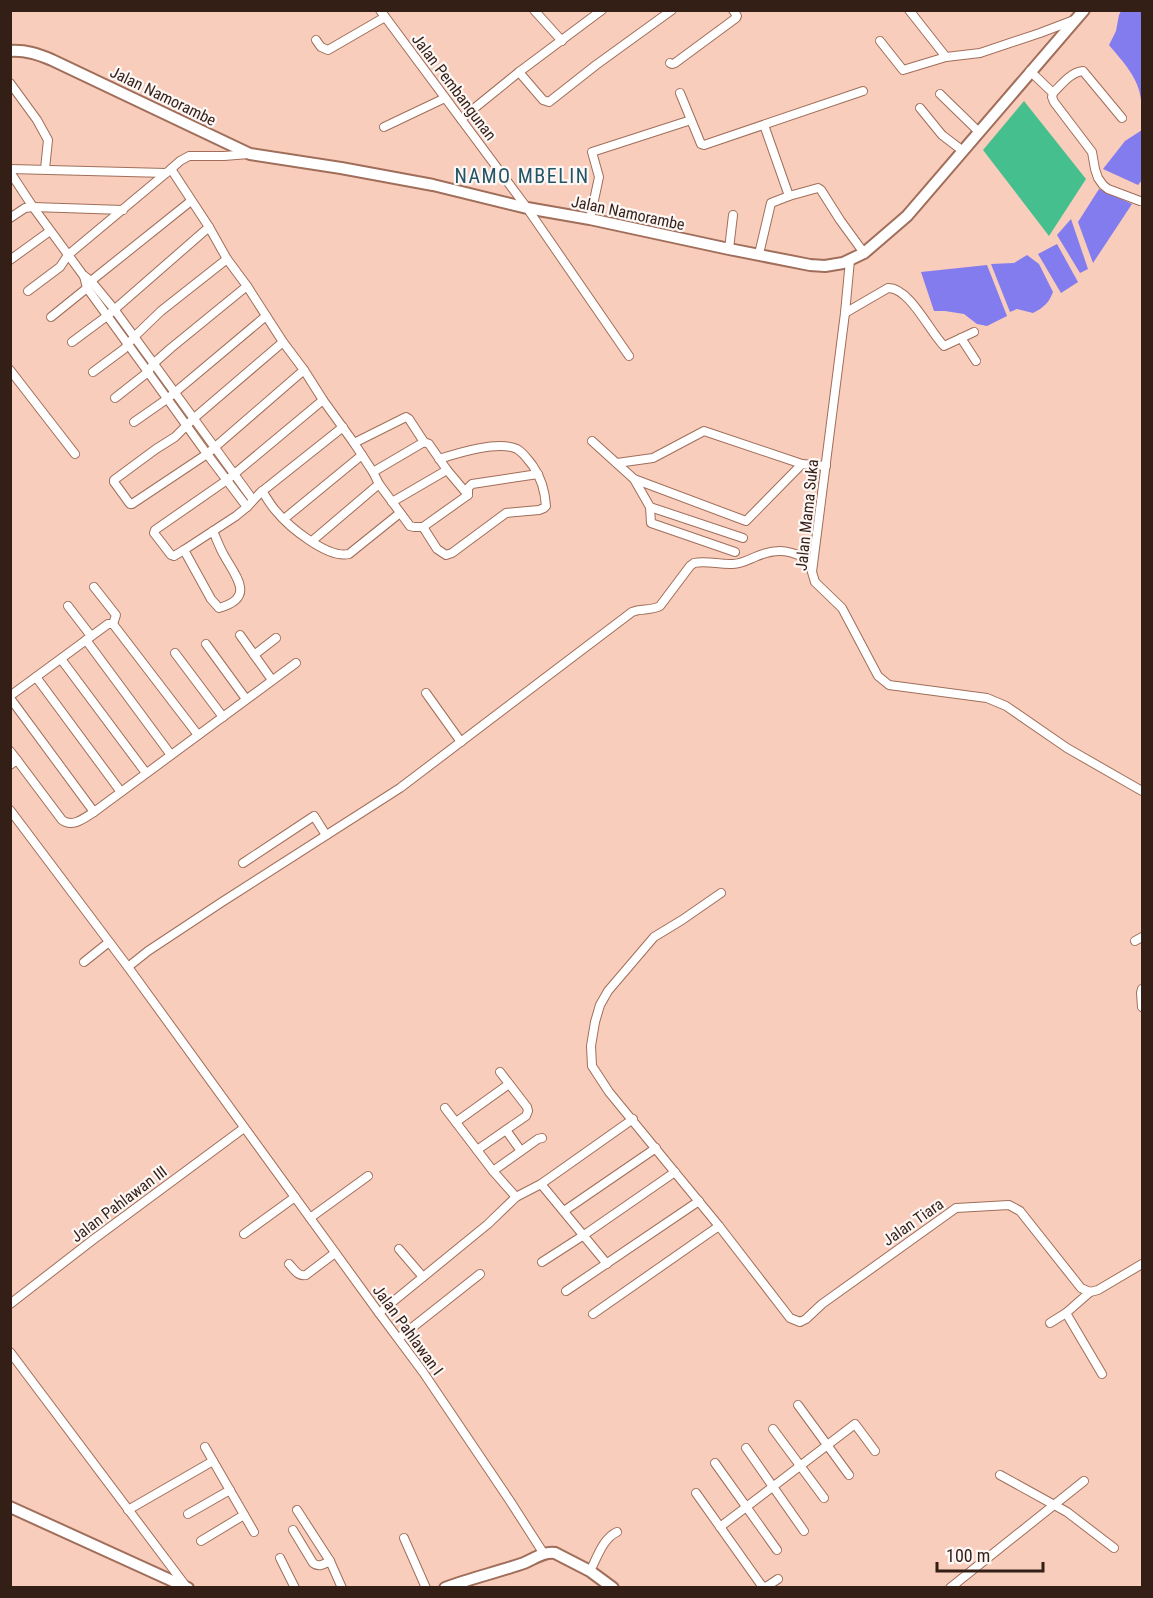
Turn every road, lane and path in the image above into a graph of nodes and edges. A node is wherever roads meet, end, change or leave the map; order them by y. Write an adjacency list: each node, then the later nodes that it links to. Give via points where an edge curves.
1 (534, 10): 9 (street)
2 (602, 10): 9 (street)
3 (672, 10): 15 (street, via 549,102)
4 (733, 10): 13 (street, via 736,18)
5 (909, 10): 12 (street)
6 (383, 14): 8 (street, via 328,50); 21 (street, Jalan Pembangunan)
7 (1081, 15): 12 (street, via 980,53); 14 (main road, Jalan Namorambe)
8 (316, 40)
9 (562, 40): 15 (street)
10 (880, 41): 12 (street, via 903,70)
11 (10, 51): 30 (main road, Jalan Namorambe, via 22,50 52,60)
12 (946, 57)
13 (670, 63)
14 (1030, 71): 19 (street); 28 (main road, Jalan Namorambe)
15 (519, 72): 24 (street)
16 (10, 83): 31 (street, via 48,140)
17 (863, 91): 26 (street)
18 (681, 93): 25 (street)
19 (1053, 93): 23 (street, via 1074,73 1083,71); 36 (street, via 1054,102 1092,152 1103,185)
20 (940, 94): 28 (street)
21 (445, 98): 24 (street, Jalan Pembangunan); 27 (street)
22 (920, 108): 29 (street, via 942,135)
23 (1122, 118)
24 (461, 119): 38 (street, Jalan Pembangunan)
25 (691, 120): 26 (street, via 704,146); 42 (street, via 592,152 600,177)
26 (764, 125): 34 (street)
27 (384, 127)
28 (979, 132): 29 (main road, Jalan Namorambe)
29 (963, 151): 46 (main road, Jalan Namorambe, via 907,216)
30 (250, 154): 32 (street, via 189,156); 38 (main road, Jalan Namorambe, via 434,185)
31 (45, 169): 32 (street); 33 (street)
32 (169, 171): 35 (street); 39 (street)
33 (11, 173): 37 (street)
34 (789, 196): 46 (street, via 820,189); 47 (street, via 771,203)
35 (191, 201): 43 (street); 52 (street)
36 (1140, 201)
37 (33, 207): 39 (street); 41 (street); 44 (street)
38 (527, 208): 42 (main road, Jalan Namorambe); 66 (street, Jalan Pembangunan)
39 (123, 210): 48 (street)
40 (733, 215): 45 (street)
41 (10, 218)
42 (590, 219): 45 (main road, Jalan Namorambe)
43 (209, 227): 49 (street); 55 (street)
44 (50, 231): 48 (street); 50 (street)
45 (729, 249): 47 (main road, Jalan Namorambe)
46 (864, 253): 51 (main road, Jalan Namorambe)
47 (759, 254): 51 (main road, Jalan Namorambe, via 817,265)
48 (69, 255): 52 (street); 54 (street, via 60,267)
49 (227, 259): 53 (street); 61 (street)
50 (10, 260)
51 (850, 260): 56 (street, Jalan Mama Suka)
52 (89, 285): 55 (street); 57 (street); 58 (street)
53 (247, 286): 59 (street); 68 (street)
54 (28, 291)
55 (114, 309): 58 (street); 61 (street)
56 (845, 313): 62 (street, via 892,287 908,298 944,346); 91 (street, Jalan Mama Suka)
57 (51, 316)
58 (108, 316): 63 (street); 65 (street)
59 (267, 316): 64 (street); 73 (street)
60 (974, 332): 62 (street)
61 (134, 337): 65 (street); 68 (street)
62 (961, 338): 67 (street)
63 (72, 342)
64 (283, 342): 70 (street); 77 (street)
65 (128, 344): 71 (street); 72 (street)
66 (629, 356)
67 (976, 361)
68 (153, 364): 72 (street); 73 (street)
69 (10, 370): 85 (street)
70 (304, 370): 76 (street); 84 (street)
71 (93, 372)
72 (148, 372): 74 (street); 75 (street)
73 (174, 392): 75 (street); 77 (street)
74 (114, 398)
75 (167, 399): 78 (street); 79 (street)
76 (323, 400): 80 (street); 94 (street)
77 (194, 419): 79 (street); 84 (street)
78 (134, 422)
79 (187, 426): 86 (street); 86 (street, via 117,477 115,485 132,504)
80 (343, 427): 83 (street); 99 (street)
81 (592, 441): 89 (street)
82 (424, 442): 83 (street, via 406,417); 88 (street); 93 (street)
83 (354, 443): 87 (street)
84 (215, 448): 86 (street); 94 (street)
85 (75, 454)
86 (207, 454): 97 (street)
87 (362, 456): 93 (street); 106 (street)
88 (439, 459): 92 (street); 95 (street, via 506,446 522,452)
89 (617, 463): 90 (street, via 653,458 704,431); 96 (street)
90 (802, 465): 91 (street); 96 (street, via 746,521)
91 (826, 466): 113 (street, Jalan Mama Suka)
92 (447, 470): 100 (street); 102 (street)
93 (373, 472): 98 (street)
94 (234, 474): 97 (street); 101 (street)
95 (538, 474): 100 (street, via 472,484); 107 (street, via 544,488 544,507 506,513 452,553 446,555 437,549)
96 (634, 479): 104 (street)
97 (227, 480): 103 (street); 111 (street, via 155,530 171,555)
98 (379, 484): 102 (street); 110 (street)
99 (262, 491): 101 (street); 106 (street)
100 (468, 495): 107 (street)
101 (253, 500): 103 (street)
102 (392, 502): 105 (street)
103 (247, 507): 108 (street)
104 (650, 507): 109 (street); 112 (street, via 651,523)
105 (400, 513): 107 (street, via 410,526); 110 (street, via 349,554 334,553)
106 (284, 519): 110 (street)
107 (423, 527)
108 (213, 531): 111 (street); 111 (street, via 241,589 227,606 219,608 211,599)
109 (743, 538)
110 (312, 541)
111 (184, 550)
112 (735, 552)
113 (813, 563): 132 (street, via 802,555 777,550 739,564 694,563 660,606 632,612); 137 (street, Jalan Mama Suka, via 815,582 842,608 878,676 889,685 987,698)
114 (94, 587): 116 (street, via 116,615)
115 (68, 606): 118 (street)
116 (113, 624): 118 (street); 131 (street)
117 (240, 635): 122 (street)
118 (89, 638): 123 (street); 134 (street)
119 (276, 638): 122 (street)
120 (206, 644): 129 (street)
121 (175, 653): 130 (street)
122 (254, 655): 126 (street)
123 (61, 659): 125 (street); 136 (street)
124 (296, 663): 126 (street)
125 (36, 677): 128 (street); 138 (street)
126 (272, 680): 129 (street)
127 (426, 693): 132 (street)
128 (10, 697): 140 (street)
129 (246, 699): 130 (street)
130 (223, 717): 131 (street)
131 (198, 735): 134 (street)
132 (461, 742): 141 (street, via 400,788)
133 (10, 751): 135 (street)
134 (171, 755): 136 (street)
135 (14, 763): 140 (street, via 67,824)
136 (146, 774): 138 (street)
137 (1143, 791)
138 (121, 792): 140 (street)
139 (10, 810): 146 (street, Jalan Pahlawan I)
140 (94, 812)
141 (326, 835): 142 (street, via 314,816); 148 (street)
142 (243, 863)
143 (721, 893): 154 (street, via 654,937 600,1005 591,1046 592,1066)
144 (1143, 937): 145 (street)
145 (1135, 941)
146 (109, 942): 147 (street); 148 (street, Jalan Pahlawan I)
147 (84, 962)
148 (128, 967): 156 (street, Jalan Pahlawan I)
149 (1143, 989): 150 (street)
150 (1143, 1007)
151 (500, 1072): 152 (street)
152 (509, 1084): 155 (street); 157 (street, via 528,1111)
153 (446, 1108): 155 (street)
154 (633, 1119): 159 (street); 165 (street)
155 (456, 1122): 160 (street)
156 (244, 1128): 166 (street, Jalan Pahlawan I); 184 (street, Jalan Pahlawan III)
157 (506, 1130): 160 (street); 161 (street)
158 (542, 1138): 161 (street)
159 (656, 1148): 163 (street); 169 (street)
160 (477, 1150): 162 (street)
161 (521, 1151): 162 (street)
162 (493, 1171): 167 (street)
163 (675, 1172): 168 (street); 173 (street)
164 (368, 1176): 170 (street)
165 (542, 1184): 167 (street); 169 (street)
166 (295, 1197): 170 (street, Jalan Pahlawan I); 172 (street)
167 (516, 1197): 181 (street)
168 (699, 1201): 171 (street); 178 (street)
169 (564, 1211): 173 (street)
170 (310, 1218): 175 (street, Jalan Pahlawan I)
171 (719, 1226): 183 (street, Jalan Tiara, via 794,1321 806,1318 956,1208 1009,1205 1020,1211 1081,1288); 187 (street)
172 (244, 1234)
173 (584, 1235): 176 (street); 178 (street)
174 (399, 1249): 181 (street)
175 (335, 1253): 177 (street, via 303,1276); 186 (street, Jalan Pahlawan I)
176 (542, 1262)
177 (289, 1264)
178 (607, 1264): 182 (street)
179 (1143, 1264): 183 (street)
180 (480, 1274): 189 (street)
181 (423, 1277): 186 (street)
182 (566, 1291)
183 (1090, 1292): 185 (street)
184 (10, 1304)
185 (1066, 1312): 188 (street); 191 (street)
186 (379, 1313): 189 (street, Jalan Pahlawan I)
187 (594, 1314)
188 (1050, 1323)
189 (399, 1338): 224 (street, Jalan Pahlawan I)
190 (10, 1352): 211 (street)
191 (1102, 1374)
192 (798, 1405): 194 (street)
193 (773, 1429): 200 (street)
194 (827, 1445): 197 (street, via 855,1424); 200 (street); 201 (street)
195 (205, 1447): 198 (street)
196 (746, 1448): 204 (street)
197 (875, 1451)
198 (213, 1461): 205 (street); 211 (street)
199 (715, 1463): 210 (street)
200 (800, 1466): 204 (street); 207 (street)
201 (849, 1475)
202 (1000, 1475): 208 (street)
203 (1084, 1480): 208 (street)
204 (773, 1486): 210 (street); 217 (street)
205 (230, 1490): 213 (street); 214 (street)
206 (696, 1493): 215 (street)
207 (824, 1498)
208 (1054, 1504): 222 (street); 236 (street)
209 (10, 1507): 229 (main road)
210 (746, 1507): 215 (street); 223 (street)
211 (128, 1510): 229 (street)
212 (297, 1510): 226 (street)
213 (188, 1514)
214 (244, 1515): 218 (street); 221 (street)
215 (720, 1527): 235 (street)
216 (293, 1530): 226 (street, via 316,1565)
217 (804, 1531)
218 (254, 1532)
219 (617, 1532): 227 (street, via 609,1536)
220 (404, 1538): 232 (street)
221 (201, 1540)
222 (1114, 1548)
223 (777, 1550)
224 (544, 1554): 227 (main road, via 555,1553); 233 (main road)
225 (280, 1558): 230 (street)
226 (330, 1561): 231 (street)
227 (590, 1571): 234 (main road)
228 (778, 1579): 235 (street)
229 (187, 1587)
230 (295, 1587)
231 (342, 1587)
232 (426, 1587)
233 (445, 1587)
234 (613, 1587)
235 (761, 1587)
236 (950, 1587)

